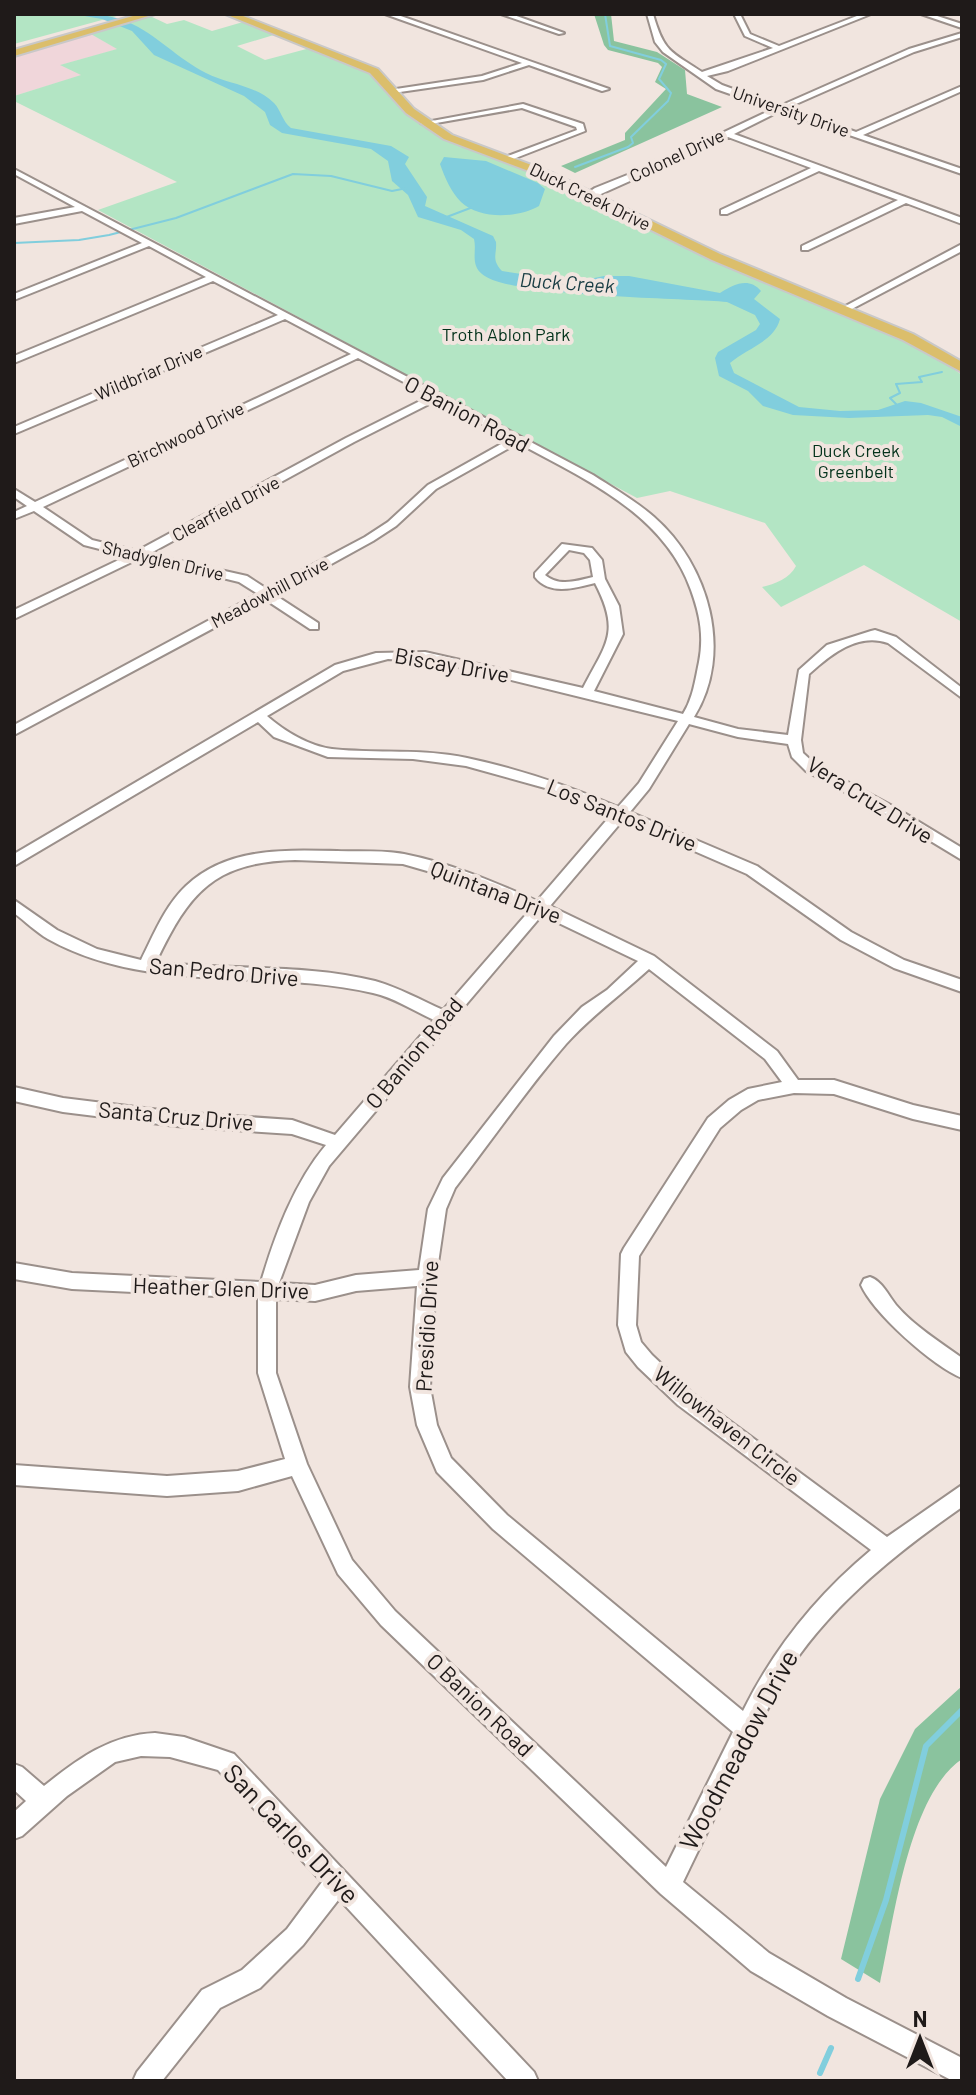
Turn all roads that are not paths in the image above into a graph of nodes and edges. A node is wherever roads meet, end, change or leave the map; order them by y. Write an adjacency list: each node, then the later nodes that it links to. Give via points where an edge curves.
1 (130, 14): 14 (main road)
2 (230, 14): 11 (main road, Duck Creek Drive)
3 (388, 14): 20 (street)
4 (504, 14): 12 (street)
5 (534, 14): 12 (street)
6 (650, 14): 21 (street, University Drive, via 661,46)
7 (737, 14): 18 (street, via 747,35)
8 (868, 14): 18 (street)
9 (924, 14): 13 (street)
10 (146, 15): 14 (main road)
11 (255, 19): 17 (main road, Duck Creek Drive)
12 (521, 20): 15 (street)
13 (962, 26)
14 (89, 28): 19 (main road)
15 (561, 33)
16 (962, 37): 26 (street, Colonel Drive, via 933,42); 27 (street, Colonel Drive)
17 (316, 43): 23 (main road, Duck Creek Drive, via 371,60); 25 (main road, Duck Creek Drive, via 374,71)
18 (779, 48): 21 (street)
19 (14, 50)
20 (528, 63): 23 (street, via 483,78); 24 (street)
21 (700, 75): 26 (street, University Drive)
22 (962, 88): 31 (street)
23 (412, 89): 25 (street); 28 (main road, Duck Creek Drive)
24 (605, 89)
25 (396, 91): 29 (main road, Duck Creek Drive)
26 (777, 108): 27 (street, University Drive); 30 (street, Colonel Drive)
27 (787, 112): 31 (street, University Drive); 32 (street, Colonel Drive)
28 (440, 120): 29 (street); 33 (main road, Duck Creek Drive); 33 (street, via 523,106 582,130)
29 (425, 123): 33 (main road, Duck Creek Drive, via 448,137)
30 (727, 134): 32 (street); 37 (street, Colonel Drive)
31 (856, 135): 36 (street, University Drive)
32 (737, 138): 34 (street); 37 (street, Colonel Drive, via 687,165)
33 (514, 156): 37 (main road, Duck Creek Drive)
34 (818, 168): 38 (street); 40 (street)
35 (14, 171): 39 (street, O Banion Road)
36 (962, 172)
37 (598, 193): 48 (main road, Duck Creek Drive); 48 (main road, Duck Creek Drive, via 716,257)
38 (905, 200): 42 (street); 45 (street)
39 (84, 208): 41 (street); 43 (street, O Banion Road)
40 (724, 212)
41 (14, 221)
42 (962, 221)
43 (150, 243): 46 (street, O Banion Road); 47 (street)
44 (962, 247): 48 (street)
45 (805, 248)
46 (214, 277): 49 (street, O Banion Road); 52 (street)
47 (14, 297)
48 (849, 307): 50 (main road, Duck Creek Drive); 53 (main road, Duck Creek Drive)
49 (285, 316): 51 (street, O Banion Road); 55 (street, Wildbriar Drive)
50 (952, 346)
51 (357, 355): 54 (street, O Banion Road); 58 (street, Birchwood Drive)
52 (14, 360)
53 (962, 368)
54 (436, 397): 56 (street, O Banion Road); 60 (street, Clearfield Drive)
55 (14, 431)
56 (516, 440): 62 (street, Meadowhill Drive, via 432,487 369,539); 68 (street, O Banion Road, via 589,477 650,519 690,571 709,641 698,700)
57 (14, 492): 58 (street, Shadyglen Drive)
58 (37, 506): 59 (street, Birchwood Drive); 60 (street, Shadyglen Drive, via 88,543)
59 (14, 516)
60 (137, 554): 62 (street, Shadyglen Drive, via 243,579); 63 (street, Clearfield Drive)
61 (599, 579): 61 (street, via 593,554 573,545 561,549 539,575 552,586); 65 (street, via 613,606 617,634)
62 (269, 594): 64 (street, Shadyglen Drive); 69 (street, Meadowhill Drive)
63 (14, 615)
64 (314, 626)
65 (587, 693): 67 (street, Biscay Drive, via 438,658 374,654 339,668); 68 (street, Biscay Drive)
66 (962, 694): 70 (street, Vera Cruz Drive, via 892,640 875,634 831,648 803,673)
67 (260, 717): 71 (street, Los Santos Drive, via 279,734 328,753 466,762 561,788); 73 (street, Biscay Drive)
68 (688, 718): 70 (street, Biscay Drive, via 738,733); 71 (street, O Banion Road)
69 (14, 731)
70 (794, 740): 72 (street, Vera Cruz Drive, via 797,754 811,768)
71 (621, 812): 75 (street, O Banion Road); 78 (street, Los Santos Drive, via 752,870 846,936 899,964)
72 (962, 855)
73 (14, 861)
74 (14, 905): 77 (street, San Pedro Drive, via 31,922 75,947)
75 (538, 907): 76 (street, Quintana Drive); 77 (street, Quintana Drive, via 458,874 398,859 260,855 228,867 186,895); 79 (street, O Banion Road)
76 (649, 960): 80 (street, Quintana Drive, via 771,1055); 85 (street, Presidio Drive, via 560,1040 449,1183 437,1209)
77 (146, 966): 79 (street, San Pedro Drive, via 374,986)
78 (962, 986)
79 (443, 1017): 83 (street, O Banion Road)
80 (794, 1086): 82 (street, Willowhaven Circle, via 834,1087); 92 (street, Willowhaven Circle, via 754,1094 714,1123 630,1254 627,1325 633,1346 685,1399)
81 (14, 1094): 83 (street, Santa Cruz Drive, via 176,1119 292,1127)
82 (962, 1123)
83 (337, 1142): 87 (street, O Banion Road, via 301,1199)
84 (14, 1271): 87 (street, Heather Glen Drive, via 72,1281)
85 (427, 1277): 87 (street, Heather Glen Drive, via 356,1283 315,1293); 93 (street, Presidio Drive, via 420,1387 427,1425 444,1465 500,1522)
86 (870, 1285): 88 (street, via 900,1321)
87 (267, 1292): 89 (street, O Banion Road, via 268,1385)
88 (962, 1369)
89 (297, 1465): 90 (street, via 238,1481 167,1486); 98 (street, O Banion Road, via 345,1567 388,1618)
90 (14, 1475)
91 (962, 1495): 92 (street, Woodmeadow Drive)
92 (888, 1550): 93 (street, Woodmeadow Drive, via 796,1642)
93 (746, 1728): 98 (street, Woodmeadow Drive)
94 (14, 1775): 95 (street)
95 (42, 1800): 96 (street, San Carlos Drive); 97 (street, San Carlos Drive, via 109,1752 155,1743 197,1750 226,1762)
96 (14, 1828)
97 (337, 1882): 100 (street, via 295,1937 251,1979 211,1999); 101 (street, San Carlos Drive)
98 (669, 1886): 99 (street, O Banion Road, via 760,1962)
99 (962, 2072)
100 (146, 2081)
101 (525, 2081)

